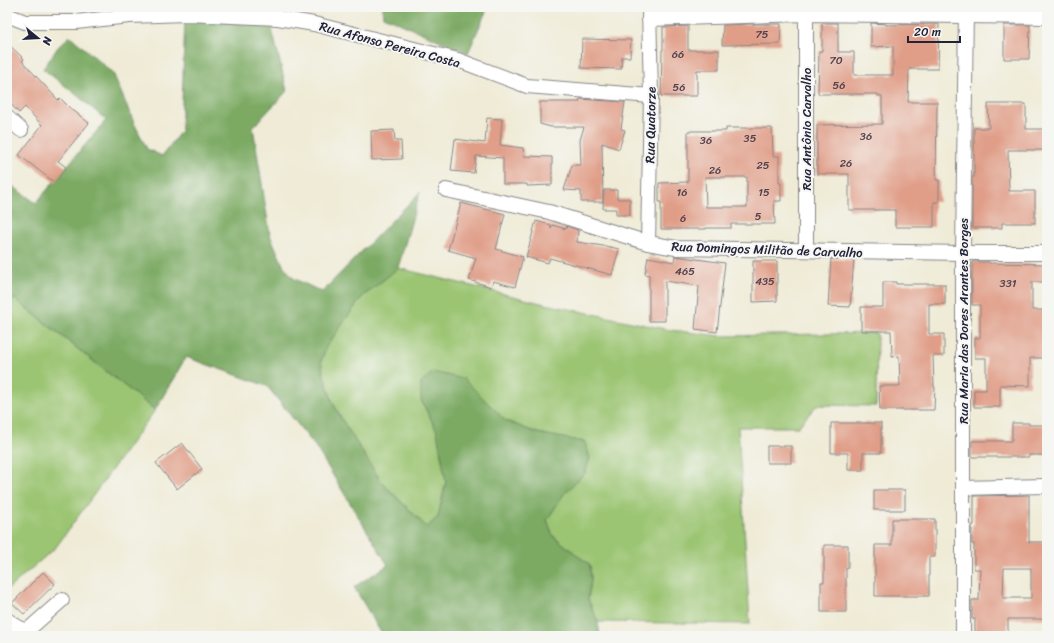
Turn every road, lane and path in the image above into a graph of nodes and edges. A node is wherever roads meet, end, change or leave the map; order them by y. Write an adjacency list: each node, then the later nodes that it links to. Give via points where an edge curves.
1 (806, 11): 2 (street); 3 (street); 11 (street, Rua Antônio Carvalho)
2 (966, 11): 5 (street); 12 (street, Rua Maria das Dores Arantes Borges)
3 (649, 13): 6 (street, Rua Quatorze)
4 (7, 15): 6 (street, Rua Afonso Pereira Costa, via 25,22 76,22 130,16 186,14 278,18 314,24 458,60 527,86)
5 (1047, 16)
6 (651, 96): 10 (street, Rua Quatorze)
7 (7, 117): 8 (street)
8 (21, 130)
9 (446, 190): 10 (street, Rua Domingos Militão de Carvalho, via 549,212)
10 (648, 242): 11 (street, Rua Domingos Militão de Carvalho, via 676,248)
11 (806, 250): 12 (street, Rua Domingos Militão de Carvalho)
12 (963, 253): 13 (street, Rua Domingos Militão de Carvalho); 15 (street, Rua Maria das Dores Arantes Borges)
13 (1047, 253)
14 (1047, 486): 15 (street)
15 (963, 488): 18 (street, Rua Maria das Dores Arantes Borges)
16 (62, 600): 17 (street, via 28,630 21,630)
17 (7, 620)
18 (963, 636)

